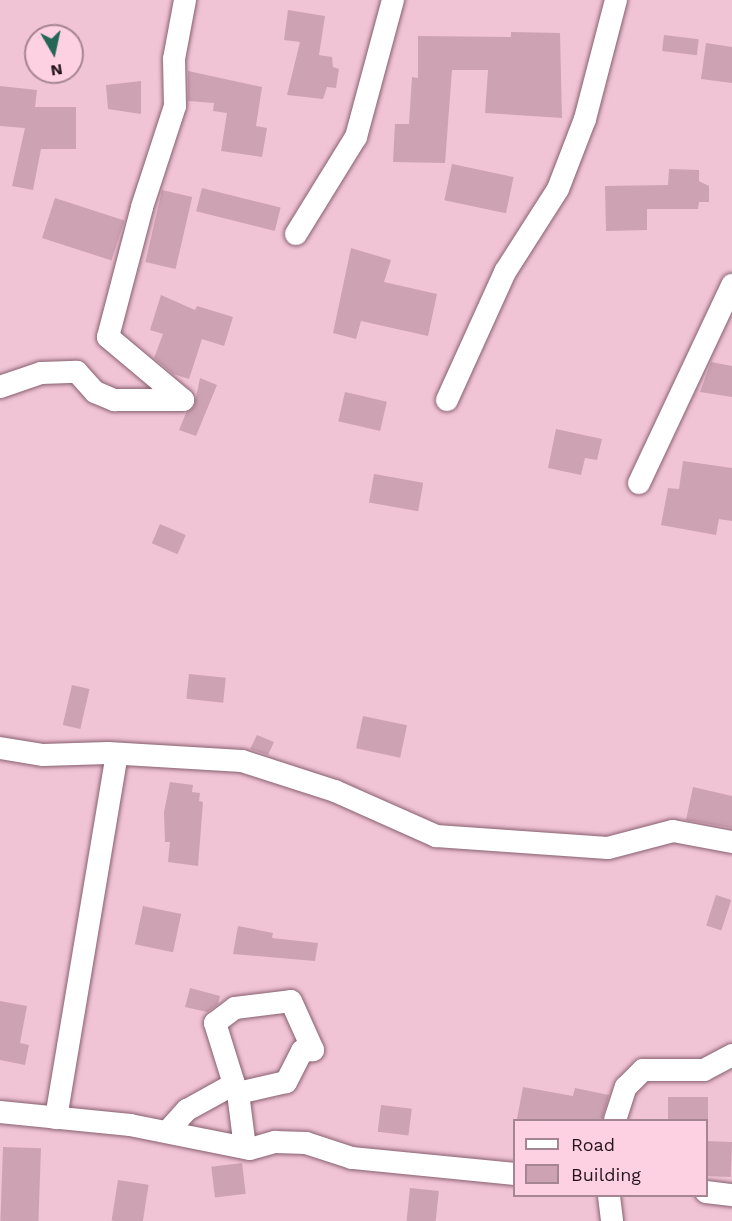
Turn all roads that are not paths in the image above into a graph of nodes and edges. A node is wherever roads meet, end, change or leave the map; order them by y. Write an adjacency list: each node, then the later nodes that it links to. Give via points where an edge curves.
1 (185, 0): 6 (street, via 174,59 175,106 142,207 108,337 183,400 114,400 95,392 77,372 41,373)
2 (393, 0): 4 (street, via 356,137)
3 (616, 0): 7 (street, via 585,119 558,189 505,272)
4 (296, 234)
5 (732, 285): 8 (street)
6 (0, 387)
7 (447, 399)
8 (639, 483)
9 (0, 748): 10 (street, via 43,755)
10 (117, 754): 11 (street, via 242,761 335,791 436,836 608,848 673,831); 14 (street)
11 (732, 842)
12 (732, 1055): 15 (street, via 704,1070 643,1070 627,1087)
13 (0, 1112): 14 (street)
14 (56, 1118): 16 (street)
15 (615, 1119)
16 (167, 1132): 17 (street); 17 (street, via 187,1110 234,1084 215,1023 235,1008 291,1001 313,1050 302,1051 286,1082 238,1093)
17 (244, 1148): 18 (street, via 306,1143 352,1158)
18 (513, 1174)
19 (708, 1192): 20 (street)
20 (732, 1195)
21 (609, 1197): 22 (street)
22 (612, 1221)

